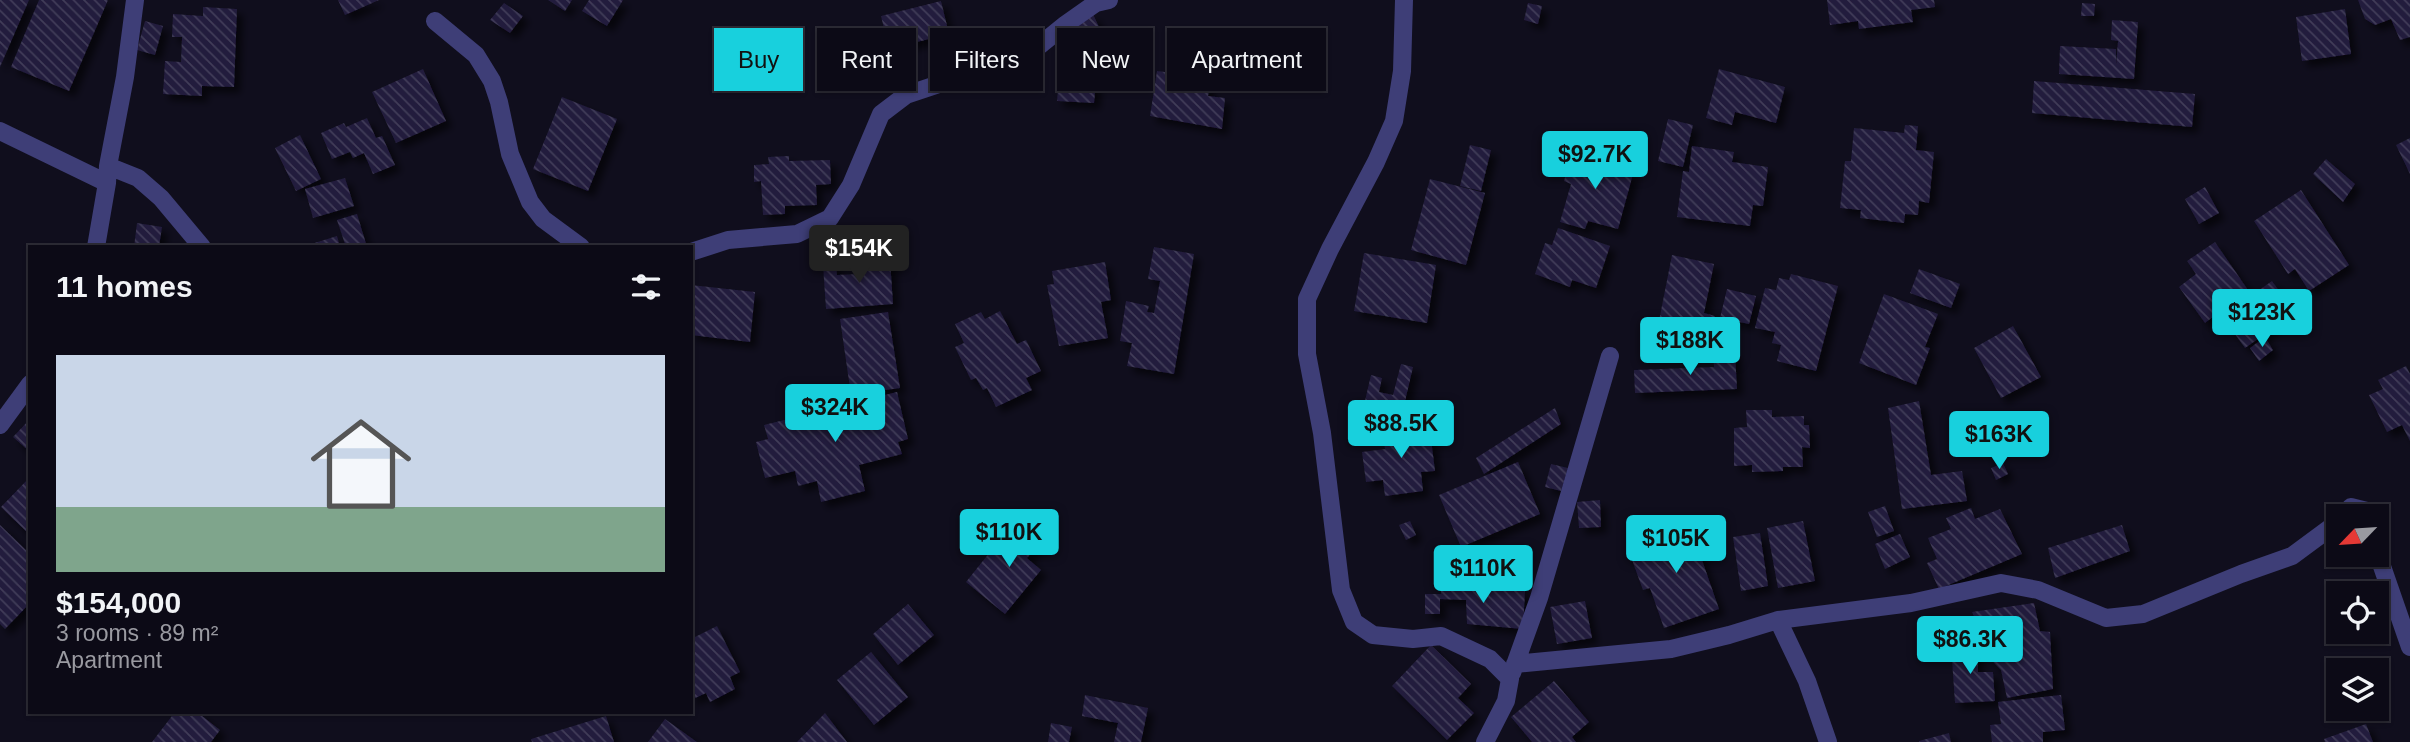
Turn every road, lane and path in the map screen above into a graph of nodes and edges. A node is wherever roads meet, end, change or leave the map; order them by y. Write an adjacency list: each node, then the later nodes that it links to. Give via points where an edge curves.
1 (135, 0): 6 (street)
2 (1109, 0): 10 (street, via 1096,3 1013,67 906,95 881,114 851,185 830,218 797,234 728,240)
3 (1404, 0): 18 (street, via 1402,71 1394,121 1307,299 1307,354 1322,433 1341,590 1354,622 1373,635 1441,636)
4 (435, 21): 9 (street, via 476,55 492,81 510,154 530,202 542,219)
5 (0, 131): 6 (street)
6 (107, 175): 7 (street); 8 (street, via 138,178)
7 (96, 245)
8 (200, 245)
9 (578, 245)
10 (693, 250)
11 (1610, 356): 18 (street, via 1539,598)
12 (28, 387): 13 (street)
13 (0, 425)
14 (2326, 531): 16 (street, via 2292,556 2144,614 2106,618 2038,590 2001,583 1911,603)
15 (2382, 567): 17 (street)
16 (1777, 620): 18 (street, via 1671,649); 20 (street, via 1807,681)
17 (2410, 647)
18 (1512, 672): 19 (street, via 1506,701)
19 (1485, 742)
20 (1828, 742)

